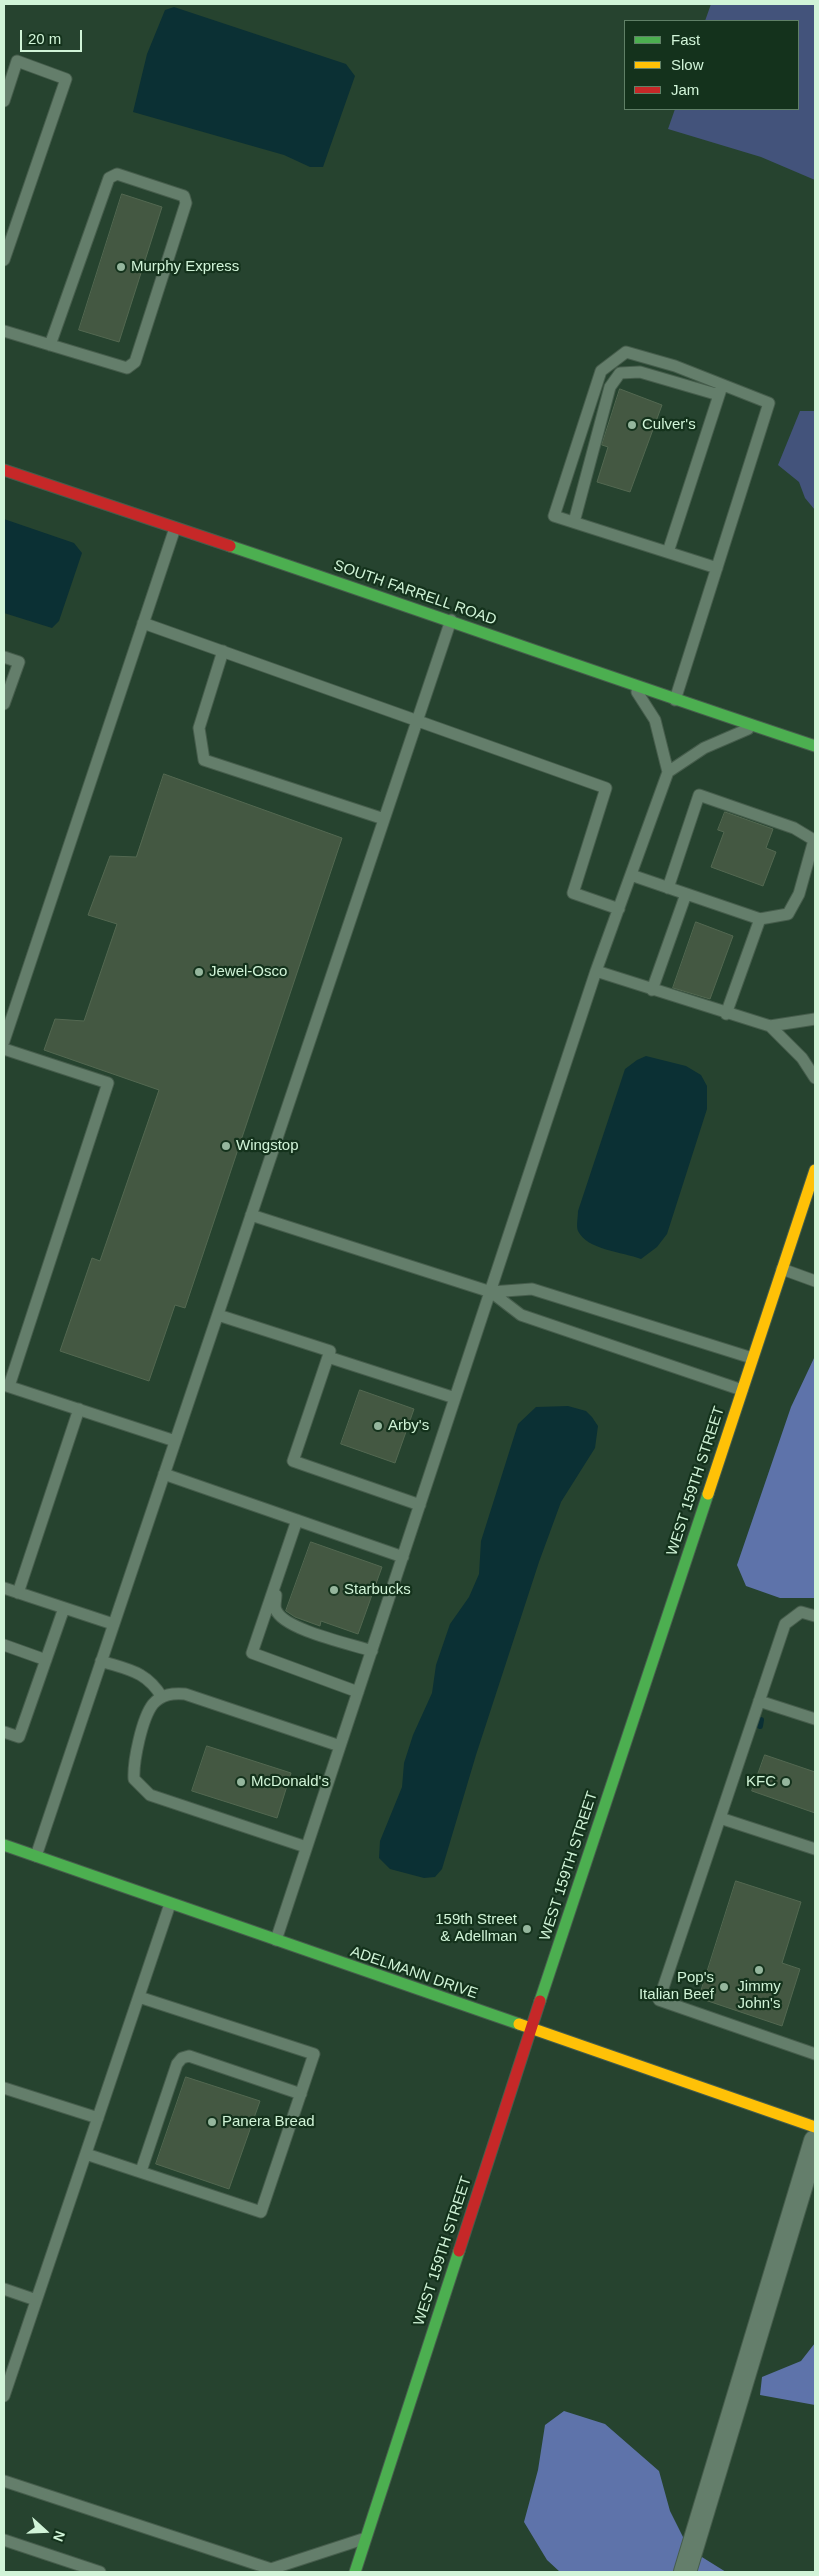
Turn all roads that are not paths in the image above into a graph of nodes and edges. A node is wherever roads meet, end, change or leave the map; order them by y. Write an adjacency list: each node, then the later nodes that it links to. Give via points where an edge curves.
1 (4, 101): 2 (lane, via 17,61 66,78)
2 (4, 260)
3 (4, 332): 4 (lane)
4 (50, 345): 4 (lane, via 127,368 135,362 186,203 184,196 117,174 109,178)
5 (721, 390): 7 (lane, via 640,372 620,373 610,388 594,439); 7 (lane, via 675,366 626,352 600,371 554,516); 9 (lane); 10 (lane, via 769,403)
6 (4, 470): 8 (street, SOUTH FARRELL ROAD)
7 (574, 522): 9 (lane)
8 (175, 528): 11 (street, SOUTH FARRELL ROAD); 12 (lane)
9 (668, 552): 10 (lane)
10 (717, 568): 16 (lane)
11 (451, 620): 15 (street, SOUTH FARRELL ROAD); 18 (lane)
12 (143, 622): 13 (lane); 33 (lane)
13 (223, 651): 18 (lane); 22 (lane, via 199,728 204,760)
14 (4, 656): 17 (lane, via 19,662)
15 (633, 686): 16 (street, SOUTH FARRELL ROAD); 21 (lane, via 655,720)
16 (676, 700): 19 (street, SOUTH FARRELL ROAD)
17 (4, 704)
18 (418, 719): 22 (lane); 26 (lane, via 606,788 573,893)
19 (753, 727): 20 (street, SOUTH FARRELL ROAD); 21 (lane, via 704,748)
20 (815, 746)
21 (668, 772): 23 (lane)
22 (384, 819): 38 (lane)
23 (631, 875): 24 (lane); 26 (lane)
24 (668, 888): 25 (lane); 27 (lane, via 699,795 794,828 814,840 798,894 788,914)
25 (686, 894): 27 (lane); 29 (lane)
26 (619, 910): 28 (lane)
27 (760, 919): 30 (lane)
28 (596, 971): 29 (lane); 41 (lane)
29 (652, 990): 30 (lane)
30 (726, 1014): 32 (lane)
31 (815, 1019): 32 (lane)
32 (770, 1026): 35 (lane, via 802,1058)
33 (4, 1041)
34 (4, 1048): 45 (lane, via 108,1083)
35 (815, 1078)
36 (815, 1170): 37 (street, WEST 159TH STREET)
37 (811, 1199): 39 (street, WEST 159TH STREET)
38 (251, 1215): 41 (lane); 42 (lane)
39 (782, 1269): 40 (lane); 44 (street, WEST 159TH STREET)
40 (815, 1281)
41 (491, 1292): 44 (lane, via 532,1289); 46 (lane, via 522,1315); 47 (lane)
42 (218, 1315): 43 (lane, via 330,1351); 49 (lane)
43 (328, 1357): 47 (lane); 51 (lane, via 293,1461)
44 (752, 1358): 46 (street, WEST 159TH STREET)
45 (6, 1386): 48 (lane)
46 (742, 1390): 78 (street, WEST 159TH STREET)
47 (455, 1398): 51 (lane)
48 (79, 1409): 49 (lane); 56 (lane)
49 (175, 1441): 50 (lane)
50 (164, 1474): 52 (lane); 59 (lane)
51 (420, 1505): 53 (lane)
52 (297, 1520): 53 (lane); 54 (lane)
53 (403, 1557): 61 (lane)
54 (277, 1581): 61 (lane, via 275,1609 279,1616 295,1627); 64 (lane, via 252,1653)
55 (4, 1588): 56 (lane)
56 (18, 1593): 57 (lane)
57 (64, 1608): 59 (lane); 62 (lane)
58 (815, 1616): 66 (lane, via 801,1612 785,1624)
59 (113, 1624): 63 (lane)
60 (4, 1645): 62 (lane)
61 (372, 1651): 64 (lane)
62 (46, 1660): 68 (lane, via 19,1737)
63 (101, 1661): 65 (lane, via 142,1675 152,1682); 74 (lane)
64 (358, 1692): 69 (lane)
65 (162, 1697): 69 (lane, via 171,1693 185,1694); 72 (lane, via 153,1705 134,1753 134,1779 141,1787 150,1795)
66 (759, 1701): 67 (lane); 70 (lane)
67 (815, 1720)
68 (4, 1732)
69 (340, 1746): 72 (lane)
70 (720, 1818): 73 (lane); 79 (lane, via 659,2000)
71 (4, 1845): 74 (street, ADELMANN DRIVE)
72 (306, 1847): 76 (lane)
73 (815, 1849)
74 (35, 1856): 75 (street, ADELMANN DRIVE)
75 (170, 1904): 76 (street, ADELMANN DRIVE); 77 (lane)
76 (275, 1941): 78 (street, ADELMANN DRIVE)
77 (139, 1997): 81 (lane, via 314,2054); 82 (lane)
78 (531, 2029): 83 (street, ADELMANN DRIVE); 91 (street, WEST 159TH STREET)
79 (815, 2054)
80 (4, 2088): 82 (lane)
81 (301, 2094): 86 (lane, via 194,2058 182,2058 177,2064); 86 (lane, via 261,2212)
82 (98, 2118): 85 (lane)
83 (815, 2127)
84 (815, 2141): 96 (street)
85 (86, 2154): 86 (lane); 88 (lane)
86 (141, 2171)
87 (4, 2289): 88 (lane)
88 (36, 2300): 89 (lane)
89 (4, 2396)
90 (4, 2481): 93 (lane)
91 (366, 2538): 93 (lane); 95 (street, WEST 159TH STREET)
92 (4, 2540): 94 (lane)
93 (272, 2570)
94 (100, 2572)
95 (354, 2572)
96 (684, 2572)

